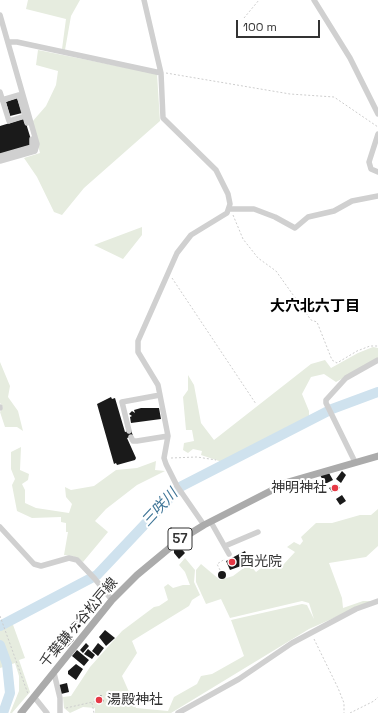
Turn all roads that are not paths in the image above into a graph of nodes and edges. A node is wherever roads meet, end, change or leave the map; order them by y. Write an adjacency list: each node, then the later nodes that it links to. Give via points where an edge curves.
1 (144, 0): 5 (street)
2 (314, 0): 8 (street, via 350,58)
3 (0, 15): 4 (street)
4 (8, 42): 5 (street); 12 (street, via 37,144 35,151)
5 (161, 72): 15 (street, via 163,118 216,170 228,194)
6 (0, 92): 7 (street)
7 (2, 100): 9 (street, via 9,121); 9 (street, via 18,95)
8 (378, 114)
9 (25, 116): 11 (street, via 32,146)
10 (378, 134): 13 (street, via 369,162 371,169)
11 (0, 156)
12 (0, 161)
13 (378, 172)
14 (378, 196): 15 (street, via 352,201 334,211 308,217 295,228 254,209)
15 (230, 209): 17 (street, via 222,217 191,235 177,253 138,341 138,352 155,379)
16 (378, 360): 20 (street, via 342,381 326,400)
17 (160, 395): 18 (street); 18 (street, via 122,402 130,434 135,442)
18 (168, 436): 21 (street, via 164,458 177,486)
19 (378, 456): 20 (main road, 千葉鎌ヶ谷松戸線 / 57)
20 (356, 462): 21 (main road, 千葉鎌ヶ谷松戸線 / 57, via 288,482)
21 (208, 524): 24 (street); 26 (main road, 千葉鎌ヶ谷松戸線 / 57, via 178,541)
22 (0, 527): 26 (street, via 34,564 41,566 69,558 82,565)
23 (258, 532): 24 (street)
24 (225, 546): 25 (street)
25 (228, 556)
26 (112, 600): 28 (main road, 千葉鎌ヶ谷松戸線 / 57)
27 (378, 601): 33 (street, via 310,633 239,679)
28 (54, 673): 29 (main road, 千葉鎌ヶ谷松戸線 / 57); 30 (street)
29 (32, 697): 31 (main road, 千葉鎌ヶ谷松戸線 / 57); 32 (street)
30 (62, 711)
31 (21, 713)
32 (47, 713)
33 (178, 713)

